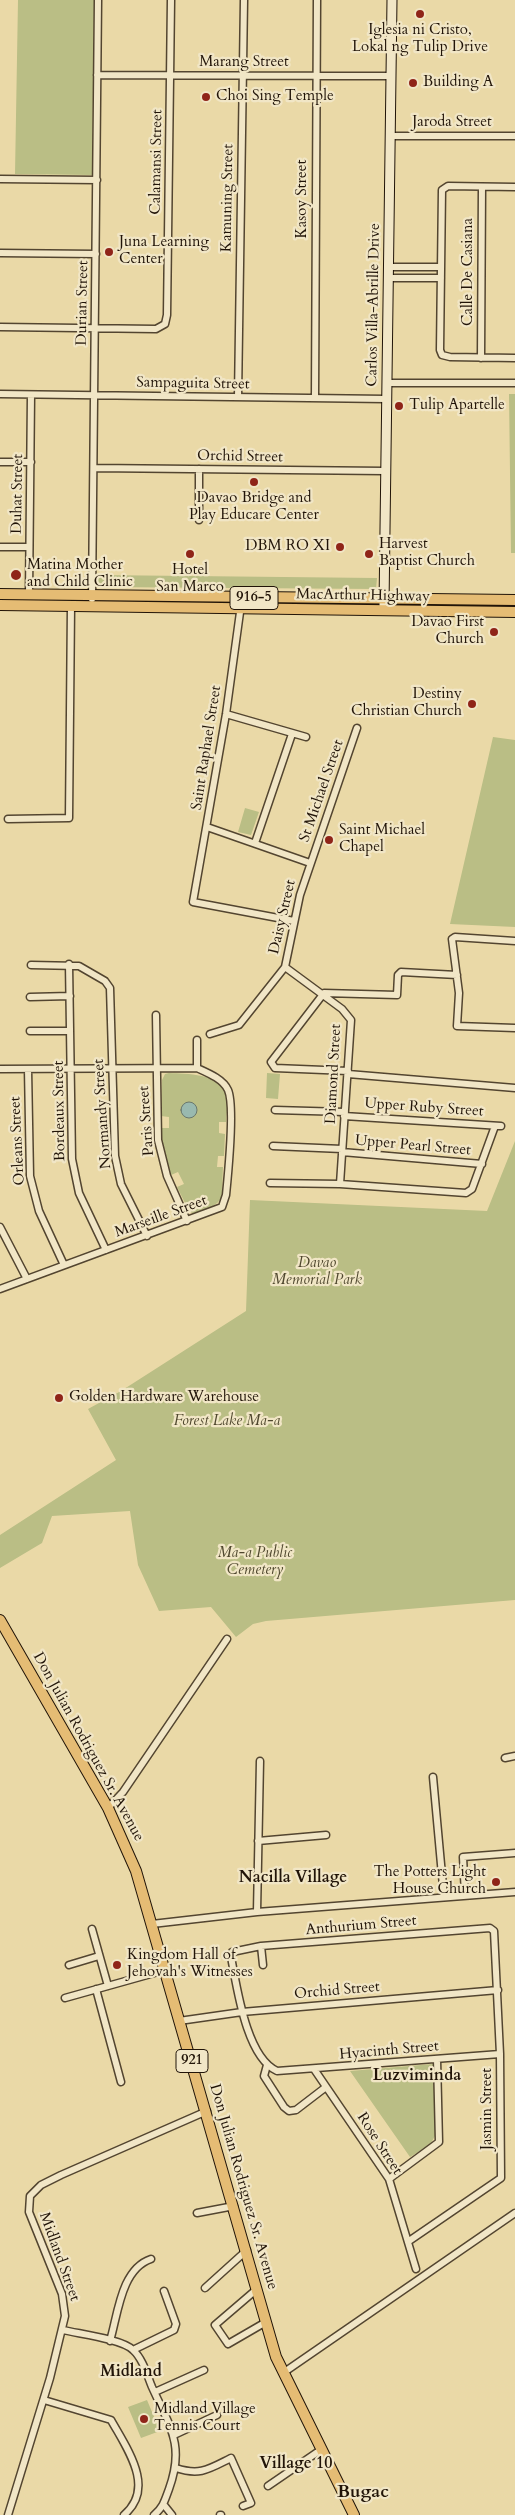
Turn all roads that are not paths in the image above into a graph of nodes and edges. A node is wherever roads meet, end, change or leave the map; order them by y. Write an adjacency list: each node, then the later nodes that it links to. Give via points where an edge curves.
1 (98, 0): 6 (street, Durian Street)
2 (171, 0): 7 (street, Calamansi Street)
3 (244, 0): 8 (street, Kamuning Street)
4 (317, 0): 9 (street, Kasoy Street)
5 (392, 0): 10 (main road, Carlos Villa-Abrille Drive)
6 (97, 75): 7 (street, Marang Street); 14 (street, Durian Street)
7 (170, 75): 8 (street, Marang Street); 26 (street, Calamansi Street, via 168,315 165,324 156,329)
8 (242, 75): 9 (street, Marang Street); 34 (street, Kamuning Street)
9 (316, 76): 10 (street, Marang Street); 35 (street, Kasoy Street)
10 (391, 76): 11 (main road, Carlos Villa-Abrille Drive)
11 (390, 136): 12 (street, Jaroda Street); 19 (main road, Carlos Villa-Abrille Drive)
12 (515, 136)
13 (0, 179): 14 (street)
14 (96, 180): 18 (street, Durian Street)
15 (482, 187): 16 (street); 21 (street, via 448,186 442,190); 27 (street, Calle De Casiana)
16 (515, 187)
17 (0, 253): 18 (street)
18 (96, 254): 26 (street, Durian Street)
19 (388, 267): 20 (street); 22 (main road, Carlos Villa-Abrille Drive)
20 (412, 267): 21 (street); 23 (street)
21 (441, 267): 24 (street)
22 (388, 278): 23 (street); 29 (main road, Carlos Villa-Abrille Drive)
23 (412, 278): 24 (street)
24 (441, 278): 27 (street, via 442,355)
25 (0, 327): 26 (street)
26 (95, 328): 33 (street, Durian Street)
27 (481, 358): 28 (street)
28 (515, 358)
29 (387, 383): 30 (street); 36 (main road, Carlos Villa-Abrille Drive)
30 (515, 384)
31 (0, 394): 32 (street, Sampaguita Street)
32 (31, 395): 33 (street, Sampaguita Street); 38 (street, Duhat Street)
33 (94, 396): 34 (street, Sampaguita Street); 39 (street, Durian Street)
34 (238, 397): 35 (street, Sampaguita Street)
35 (314, 398): 36 (street, Sampaguita Street)
36 (386, 399): 41 (main road, Carlos Villa-Abrille Drive)
37 (0, 462): 38 (street)
38 (30, 462): 44 (street, Duhat Street)
39 (94, 468): 40 (street, Orchid Street); 47 (street, Durian Street)
40 (199, 469): 41 (street, Orchid Street); 42 (street)
41 (386, 471): 49 (main road, Carlos Villa-Abrille Drive)
42 (200, 520)
43 (0, 547): 44 (street)
44 (29, 547): 46 (street, Duhat Street)
45 (0, 594): 46 (main road, MacArthur Highway / 916-5)
46 (29, 594): 47 (main road, MacArthur Highway / 916-5)
47 (92, 595): 48 (main road, MacArthur Highway / 916-5); 54 (street, Durian Street)
48 (241, 598): 49 (main road, MacArthur Highway / 916-5); 55 (street, Saint Raphael Street)
49 (384, 599): 50 (main road, MacArthur Highway / 916-5); 56 (main road, Carlos Villa-Abrille Drive)
50 (498, 600): 51 (main road, MacArthur Highway / 916-5); 57 (main road)
51 (515, 600)
52 (0, 605): 53 (main road, MacArthur Highway / 916-5)
53 (71, 606): 54 (main road, MacArthur Highway / 916-5); 63 (street, via 69,818)
54 (92, 607): 55 (main road, MacArthur Highway / 916-5)
55 (241, 609): 56 (main road, MacArthur Highway / 916-5); 59 (street, Saint Raphael Street)
56 (384, 610): 57 (main road, MacArthur Highway / 916-5)
57 (498, 612): 58 (main road, MacArthur Highway / 916-5)
58 (515, 612)
59 (226, 714): 61 (street); 64 (street, Saint Raphael Street)
60 (357, 728): 66 (street, St Michael Street)
61 (292, 734): 62 (street); 65 (street)
62 (306, 737)
63 (8, 819)
64 (207, 827): 65 (street); 67 (street, Saint Raphael Street, via 193,902)
65 (255, 843): 66 (street)
66 (310, 863): 67 (street, Daisy Street)
67 (294, 921): 71 (street, Daisy Street)
68 (515, 941): 72 (street, via 454,937)
69 (69, 964): 70 (street); 74 (street, Bordeaux Street); 87 (street, Normandy Street, via 83,967 109,984)
70 (31, 965)
71 (285, 967): 73 (street, Diamond Street); 80 (street, Daisy Street, via 239,1025)
72 (457, 975): 73 (street, via 401,972 398,974 397,995); 77 (street, via 457,1026)
73 (323, 994): 88 (street, Diamond Street, via 342,1008 350,1020); 88 (street, via 273,1057 271,1066 277,1069)
74 (70, 996): 75 (street); 79 (street, Bordeaux Street)
75 (30, 997)
76 (156, 1015): 82 (street, Paris Street)
77 (515, 1028)
78 (30, 1030): 79 (street)
79 (70, 1031): 86 (street, Bordeaux Street)
80 (210, 1034)
81 (196, 1040): 83 (street)
82 (157, 1068): 83 (street); 87 (street); 97 (street, Paris Street, via 160,1152)
83 (198, 1068): 97 (street, Marseille Street, via 228,1090 229,1166 222,1207)
84 (0, 1069): 85 (street)
85 (28, 1069): 86 (street); 101 (street, Orleans Street, via 30,1176 39,1211)
86 (71, 1069): 87 (street); 100 (street, Bordeaux Street, via 75,1179 86,1212)
87 (111, 1069): 99 (street, Normandy Street, via 115,1156 121,1184)
88 (348, 1072): 89 (street); 91 (street, Diamond Street)
89 (515, 1088)
90 (275, 1110): 91 (street, Upper Ruby Street)
91 (344, 1114): 93 (street, Diamond Street); 94 (street, Upper Ruby Street, via 498,1126)
92 (272, 1146): 93 (street, Upper Pearl Street)
93 (342, 1150): 94 (street, Upper Pearl Street); 96 (street, Diamond Street)
94 (482, 1164): 96 (street, via 468,1193)
95 (270, 1184): 96 (street)
96 (340, 1184)
97 (187, 1221): 99 (street, Marseille Street)
98 (0, 1227): 102 (street)
99 (147, 1236): 100 (street, Marseille Street)
100 (106, 1250): 101 (street, Marseille Street)
101 (64, 1265): 102 (street, Marseille Street)
102 (26, 1279): 103 (street, Marseille Street)
103 (0, 1289)
104 (0, 1620): 110 (main road, Don Julian Rodriguez Sr. Avenue / 921)
105 (227, 1639): 110 (street, via 123,1792)
106 (515, 1756): 107 (street)
107 (504, 1758)
108 (260, 1761): 112 (street)
109 (434, 1777): 116 (street)
110 (108, 1808): 118 (main road, Don Julian Rodriguez Sr. Avenue / 921, via 136,1871)
111 (326, 1835): 112 (street)
112 (258, 1841): 117 (street)
113 (515, 1853): 115 (street, via 463,1857)
114 (515, 1892): 115 (street)
115 (465, 1895): 116 (street)
116 (444, 1897): 117 (street)
117 (257, 1912): 118 (street)
118 (152, 1924): 125 (main road, Don Julian Rodriguez Sr. Avenue / 921)
119 (92, 1929): 122 (street)
120 (493, 1929): 121 (street, Anthurium Street); 128 (street, Jasmin Street)
121 (261, 1946): 124 (street); 130 (street, Anthurium Street, via 232,1952)
122 (99, 1956): 123 (street); 126 (street)
123 (69, 1965)
124 (263, 1965)
125 (165, 1970): 126 (street); 131 (main road, Don Julian Rodriguez Sr. Avenue / 921)
126 (108, 1986): 127 (street)
127 (96, 1989): 129 (street); 136 (street)
128 (498, 1990): 130 (street, Orchid Street); 132 (street, Jasmin Street)
129 (65, 1998)
130 (242, 2012): 131 (street, Orchid Street); 134 (street)
131 (179, 2021): 138 (main road, Don Julian Rodriguez Sr. Avenue / 921)
132 (500, 2054): 133 (street, Hyacinth Street); 143 (street, Jasmin Street, via 501,2178)
133 (437, 2059): 135 (street, Hyacinth Street); 139 (street, via 439,2142)
134 (267, 2065): 135 (street, Hyacinth Street, via 280,2072); 137 (street, via 264,2076 289,2111 296,2110)
135 (314, 2069): 137 (street, Rose Street)
136 (121, 2082)
137 (326, 2087): 139 (street, Rose Street)
138 (207, 2111): 140 (main road, Don Julian Rodriguez Sr. Avenue / 921); 151 (street, Midland Street, via 42,2185 30,2196 29,2212 65,2308)
139 (389, 2179): 143 (street, Rose Street)
140 (234, 2206): 141 (street); 144 (main road, Don Julian Rodriguez Sr. Avenue / 921)
141 (197, 2213)
142 (515, 2213): 155 (street)
143 (409, 2241): 146 (street, Rose Street)
144 (246, 2250): 147 (street); 148 (main road, Don Julian Rodriguez Sr. Avenue / 921)
145 (151, 2259): 152 (street, via 135,2268 127,2281)
146 (416, 2268)
147 (205, 2288)
148 (256, 2289): 150 (main road, Don Julian Rodriguez Sr. Avenue / 921); 150 (street, via 216,2325 228,2344)
149 (164, 2291): 153 (street, via 176,2324 174,2330)
150 (266, 2322): 155 (main road, Don Julian Rodriguez Sr. Avenue / 921)
151 (63, 2330): 152 (street); 157 (street, Midland Street)
152 (110, 2341): 153 (street)
153 (133, 2350): 156 (street)
154 (204, 2370): 156 (street)
155 (283, 2374): 160 (main road, Don Julian Rodriguez Sr. Avenue / 921)
156 (155, 2392): 159 (street)
157 (44, 2400): 165 (street, Midland Street); 166 (street, via 111,2420 134,2464 139,2488 135,2506)
158 (218, 2415): 159 (street)
159 (174, 2435): 161 (street)
160 (322, 2449): 162 (street); 169 (main road, Don Julian Rodriguez Sr. Avenue / 921)
161 (176, 2468): 163 (street); 164 (street, via 201,2472 231,2458 251,2503)
162 (268, 2486)
163 (164, 2505): 167 (street); 168 (street)
164 (243, 2506)
165 (8, 2515)
166 (124, 2515)
167 (154, 2515)
168 (172, 2515)
169 (354, 2515)

